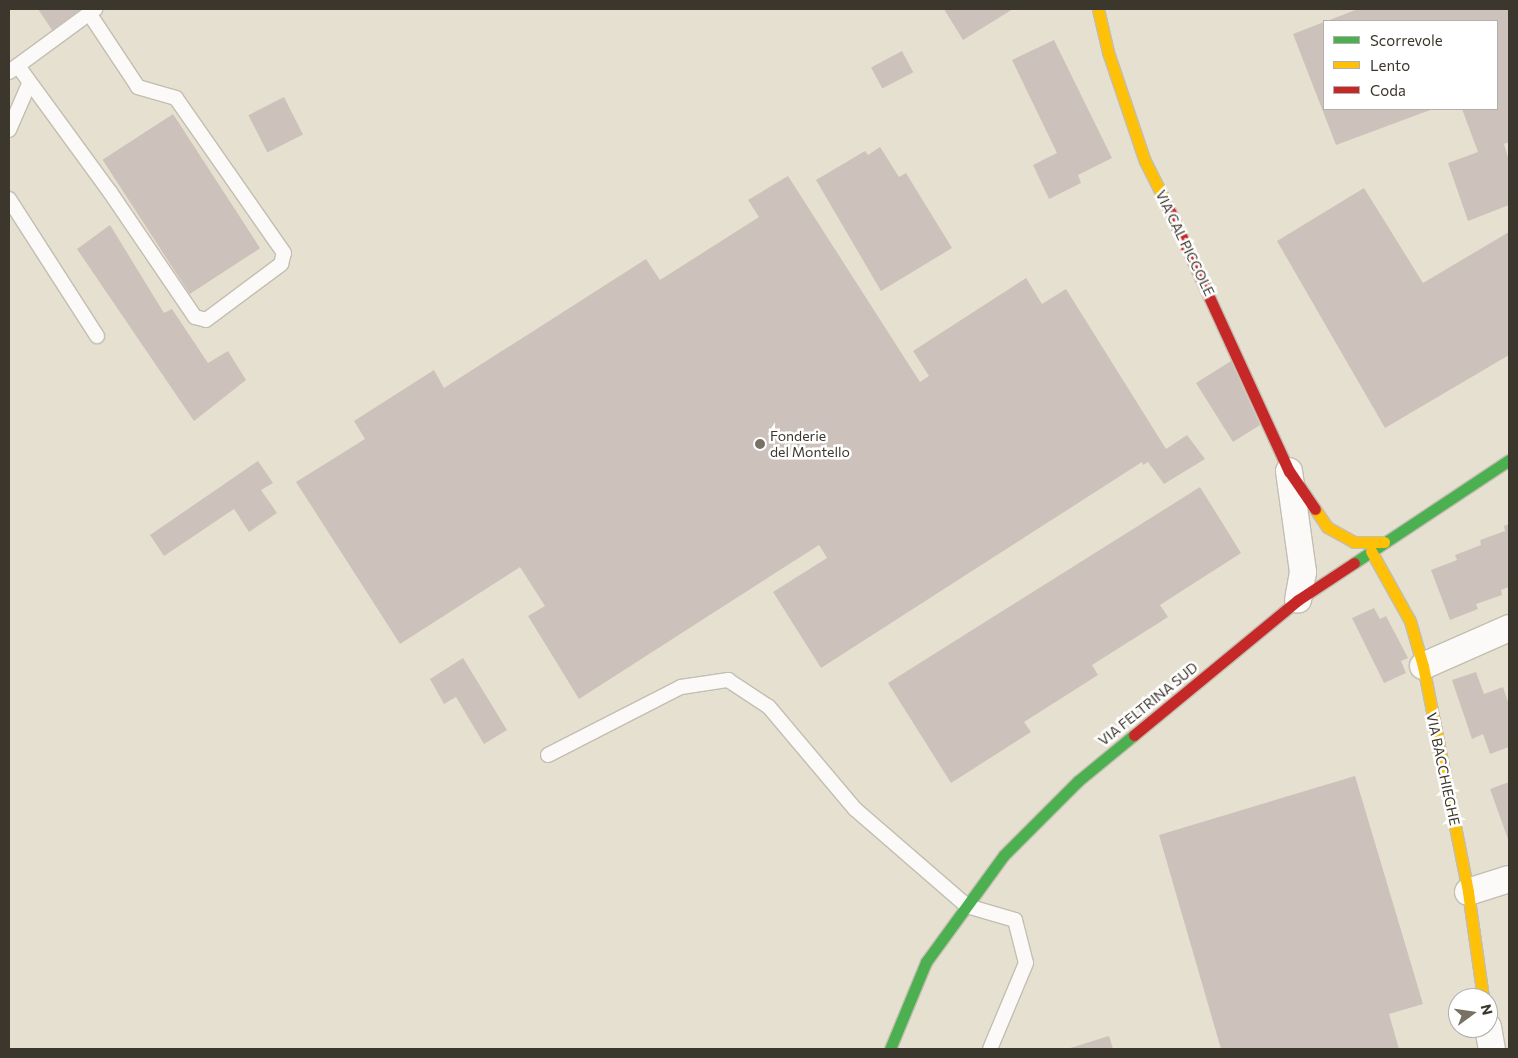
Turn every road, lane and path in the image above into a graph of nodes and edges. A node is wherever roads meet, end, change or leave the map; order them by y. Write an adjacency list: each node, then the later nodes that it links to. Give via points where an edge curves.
1 (1098, 9): 9 (street, VIA CAL PICCOLE, via 1108,52 1145,161 1217,309)
2 (92, 11): 3 (lane); 4 (lane, via 138,87 176,98 284,253 281,264 206,320 195,317 42,96)
3 (13, 69): 4 (lane)
4 (29, 84): 5 (lane)
5 (9, 130)
6 (9, 199): 7 (lane)
7 (96, 336)
8 (1509, 460): 10 (street, VIA FELTRINA SUD)
9 (1289, 471): 10 (street, VIA CAL PICCOLE, via 1327,526 1354,542); 12 (street, VIA CAL PICCOLE, via 1302,572)
10 (1384, 542): 11 (street, VIA FELTRINA SUD)
11 (1371, 551): 12 (street, VIA FELTRINA SUD); 14 (street, VIA BACCHIEGHE, via 1410,621)
12 (1298, 600): 18 (street, VIA FELTRINA SUD, via 1078,781 1004,855)
13 (1509, 628): 14 (street)
14 (1423, 666): 17 (street, VIA BACCHIEGHE)
15 (548, 755): 18 (lane, via 681,687 728,680 769,707 855,809)
16 (1509, 879): 17 (street)
17 (1468, 892): 19 (street, VIA BACCHIEGHE)
18 (967, 906): 20 (street, VIA FELTRINA SUD, via 926,962); 21 (lane, via 1015,920 1026,964)
19 (1482, 988)
20 (890, 1049)
21 (990, 1049)

